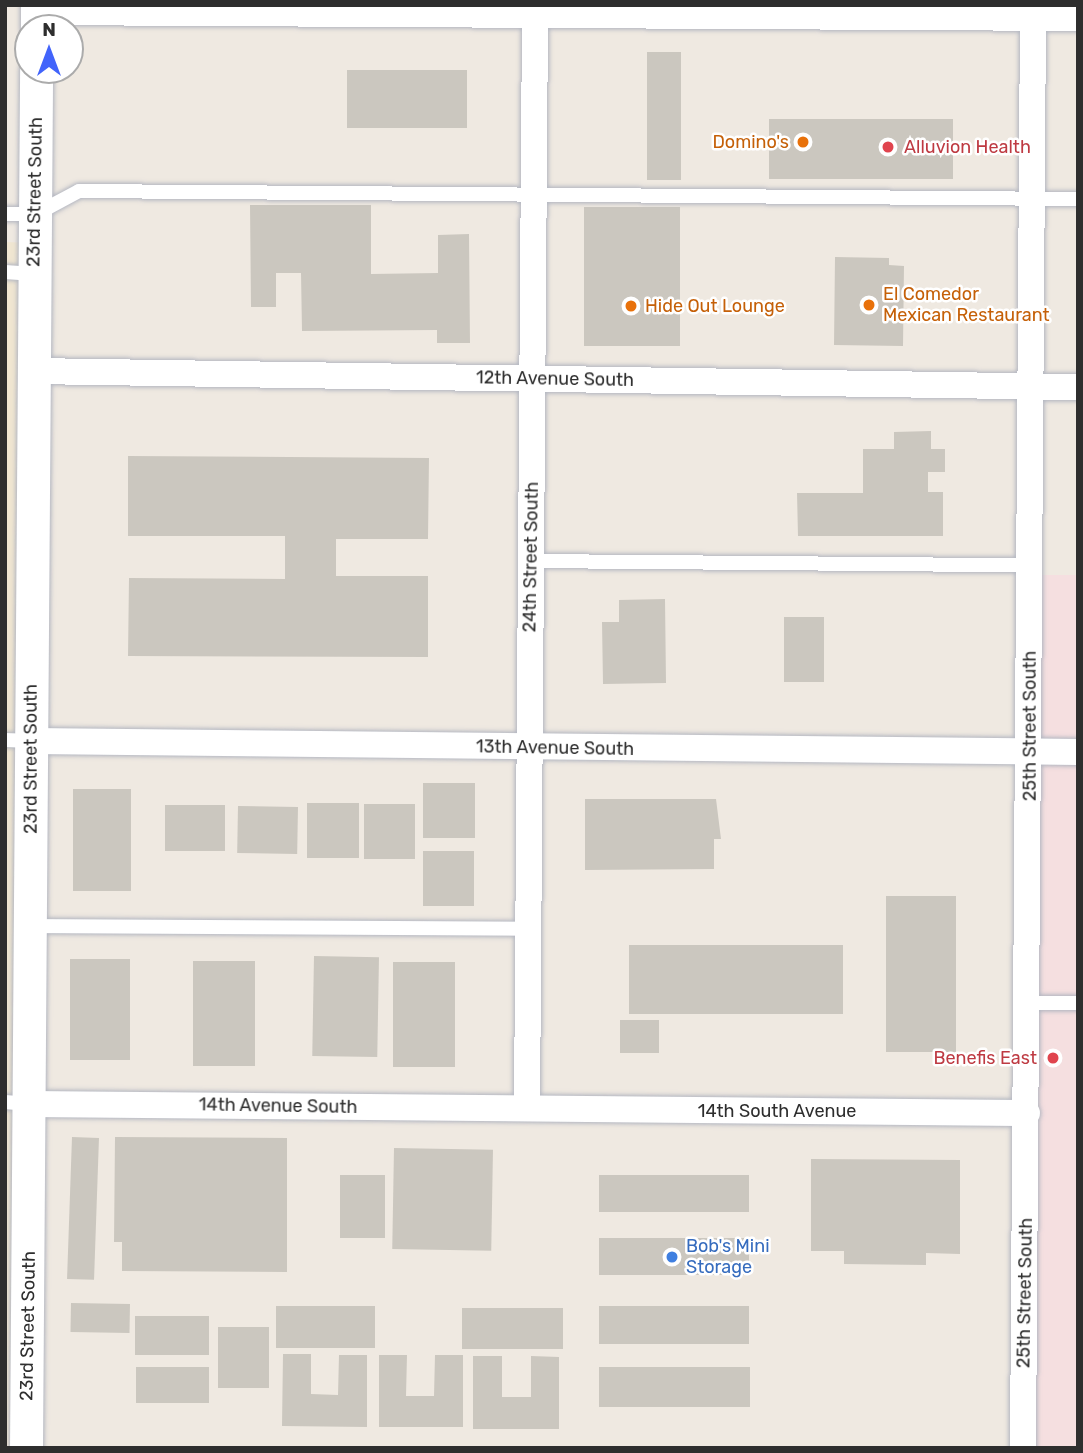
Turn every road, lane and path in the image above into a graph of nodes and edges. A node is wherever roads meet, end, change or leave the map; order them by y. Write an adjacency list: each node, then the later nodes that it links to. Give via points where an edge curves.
1 (535, 9): 2 (street); 3 (street); 6 (street, 24th Street South)
2 (1033, 11): 4 (street); 7 (street, 25th Street South)
3 (84, 14)
4 (1078, 18)
5 (34, 84): 9 (street, 23rd Street South)
6 (533, 193): 7 (lane); 9 (lane, via 79,191); 12 (street, 24th Street South)
7 (1031, 199): 8 (lane); 13 (street, 25th Street South)
8 (1078, 199)
9 (20, 214): 10 (street, 23rd Street South)
10 (20, 273): 11 (street, 23rd Street South)
11 (33, 371): 12 (street, 12th Avenue South); 17 (street, 23rd Street South)
12 (533, 379): 13 (street, 12th Avenue South); 15 (street, 24th Street South)
13 (1029, 386): 14 (street, 12th Avenue South); 16 (street, 25th Street South)
14 (1078, 387)
15 (531, 561): 16 (lane); 18 (street, 24th Street South)
16 (1030, 565): 19 (street, 25th Street South)
17 (18, 740): 18 (street, 13th Avenue South); 21 (street, 23rd Street South)
18 (529, 748): 19 (street, 13th Avenue South); 22 (street, 24th Street South)
19 (1030, 751): 20 (street, 13th Avenue South); 23 (street, 25th Street South)
20 (1078, 752)
21 (30, 926): 22 (lane); 25 (street, 23rd Street South)
22 (526, 929): 26 (street, 24th Street South)
23 (1028, 1003): 24 (lane); 27 (street, 25th Street South)
24 (1078, 1003)
25 (17, 1103): 26 (street, 14th Avenue South); 28 (street, 23rd Street South)
26 (527, 1108): 27 (street, 14th South Avenue)
27 (1027, 1113): 29 (street, 25th Street South)
28 (26, 1448)
29 (1023, 1448)

